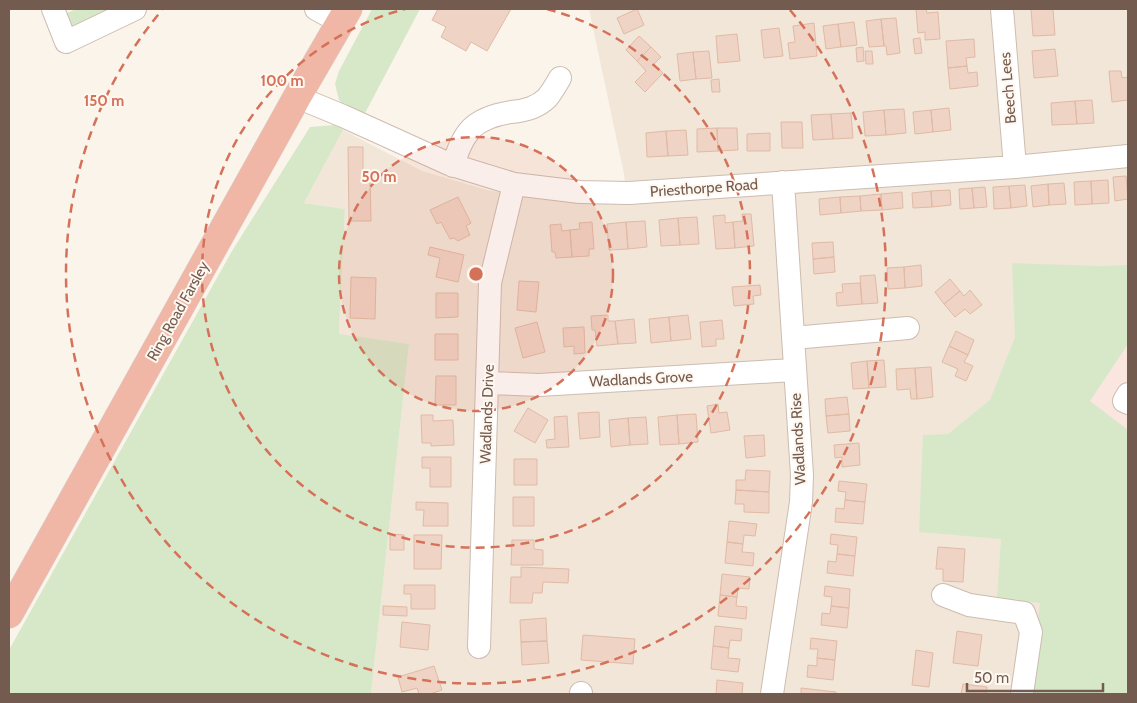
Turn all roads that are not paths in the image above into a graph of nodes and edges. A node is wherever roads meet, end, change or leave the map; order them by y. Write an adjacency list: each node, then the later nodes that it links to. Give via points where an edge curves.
1 (53, 9): 2 (street, via 66,42)
2 (135, 9)
3 (316, 9): 5 (street)
4 (1002, 9): 10 (street, Beech Lees)
5 (344, 16): 7 (highway, Ring Road Farsley)
6 (560, 78): 9 (street, via 547,98 536,106 496,115 478,123 465,135)
7 (297, 97): 9 (street, Priesthorpe Road); 20 (highway, Ring Road Farsley)
8 (1128, 156): 10 (street, Priesthorpe Road)
9 (453, 166): 12 (street, Priesthorpe Road)
10 (1015, 167): 11 (street, Priesthorpe Road)
11 (783, 182): 12 (street, Priesthorpe Road, via 629,193 580,192); 14 (street, Wadlands Rise)
12 (514, 184): 16 (street, Wadlands Drive, via 490,283)
13 (908, 328): 14 (street)
14 (793, 338): 15 (street, Wadlands Rise)
15 (794, 370): 16 (street, Wadlands Grove, via 539,385); 22 (street, Wadlands Rise, via 801,502)
16 (488, 383): 21 (street, Wadlands Drive)
17 (1128, 394): 18 (street, via 1124,401)
18 (1128, 403)
19 (943, 595): 23 (street, via 969,605 1024,613 1030,632)
20 (9, 614)
21 (479, 647)
22 (772, 694)
23 (1022, 694)

